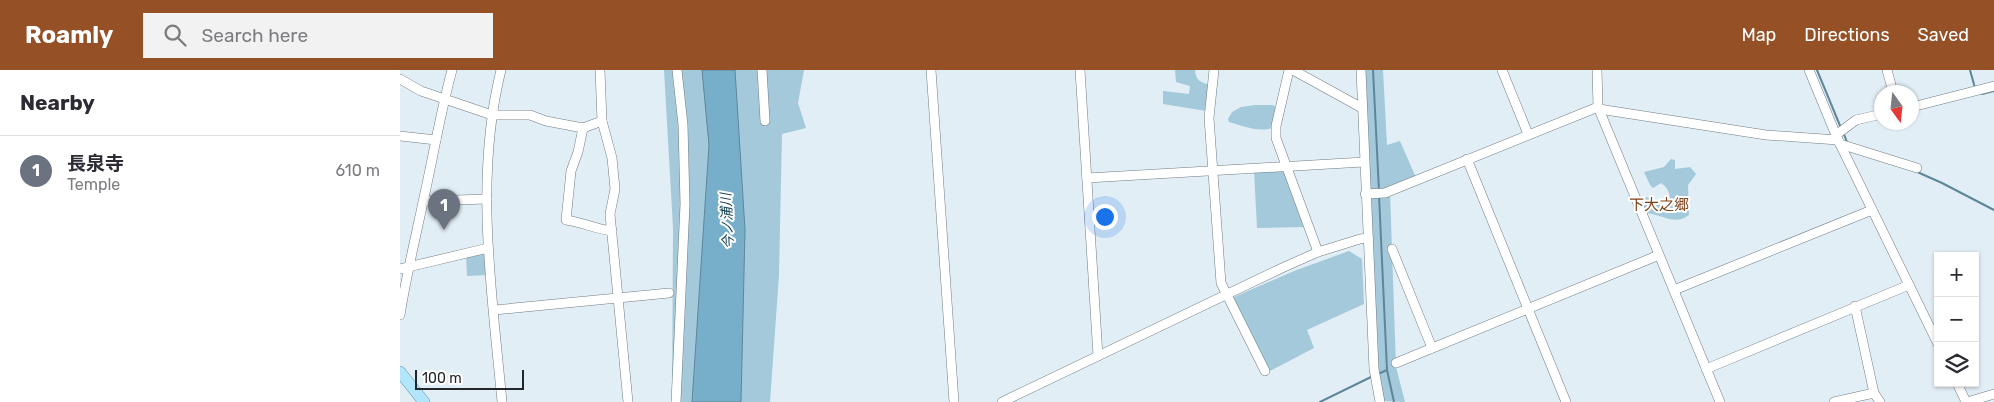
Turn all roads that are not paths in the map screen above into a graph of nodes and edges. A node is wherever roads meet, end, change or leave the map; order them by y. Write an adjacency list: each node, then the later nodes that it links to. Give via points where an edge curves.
1 (452, 70): 18 (street)
2 (501, 70): 22 (street)
3 (600, 70): 24 (street)
4 (677, 70): 70 (street, via 686,204)
5 (762, 70): 25 (street)
6 (931, 70): 71 (street)
7 (1080, 70): 36 (street)
8 (1214, 70): 35 (street, via 1209,118)
9 (1291, 70): 20 (street); 33 (street, via 1276,126 1278,148)
10 (1361, 70): 20 (street)
11 (1502, 70): 27 (street)
12 (1597, 70): 21 (street)
13 (1809, 70): 30 (street)
14 (1887, 70): 16 (street)
15 (402, 83): 18 (street)
16 (1891, 85)
17 (1994, 86): 19 (street)
18 (444, 100): 22 (street); 29 (street)
19 (1919, 105)
20 (1362, 108): 32 (street)
21 (1598, 108): 27 (street); 30 (street, via 1766,135); 46 (street)
22 (492, 114): 26 (street, via 530,115 546,122); 38 (street)
23 (1874, 116): 30 (street, via 1856,120)
24 (602, 120): 26 (street); 41 (street, via 615,188 610,214)
25 (765, 121)
26 (583, 128): 41 (street, via 571,171 566,220)
27 (1528, 134): 31 (street)
28 (400, 136): 29 (street)
29 (436, 140): 39 (street)
30 (1838, 140): 34 (street); 40 (street)
31 (1466, 159): 37 (street, via 1385,193); 54 (street)
32 (1364, 162): 33 (street); 37 (street)
33 (1287, 167): 35 (street); 45 (street)
34 (1917, 168)
35 (1212, 171): 36 (street); 51 (street, via 1220,283)
36 (1087, 178): 59 (street)
37 (1368, 194): 42 (street)
38 (487, 199): 39 (street); 43 (street)
39 (424, 202): 47 (street)
40 (1872, 210): 48 (street); 49 (street)
41 (612, 231): 52 (street)
42 (1368, 238): 45 (street); 73 (street, via 1374,369)
43 (488, 248): 47 (street); 55 (street)
44 (1392, 249): 58 (street)
45 (1318, 252): 51 (street)
46 (1659, 255): 49 (street); 54 (street)
47 (404, 269): 56 (street)
48 (1909, 285): 53 (street); 57 (street)
49 (1674, 290): 61 (street)
50 (669, 292): 52 (street)
51 (1226, 294): 59 (street); 63 (street)
52 (618, 298): 55 (street); 69 (street)
53 (1855, 306): 61 (street); 65 (street)
54 (1528, 308): 58 (street); 74 (street)
55 (494, 310): 68 (street)
56 (400, 315)
57 (1937, 342)
58 (1432, 348): 60 (street)
59 (1098, 356): 72 (street)
60 (1396, 363)
61 (1706, 368): 75 (street)
62 (400, 372): 67 (main road)
63 (1265, 372)
64 (1959, 387): 78 (street)
65 (1874, 393): 76 (street); 77 (street)
66 (1994, 394): 78 (street)
67 (424, 402)
68 (502, 402)
69 (628, 402)
70 (676, 402)
71 (954, 402)
72 (1002, 402)
73 (1380, 402)
74 (1566, 402)
75 (1720, 402)
76 (1834, 402)
77 (1880, 402)
78 (1967, 402)

